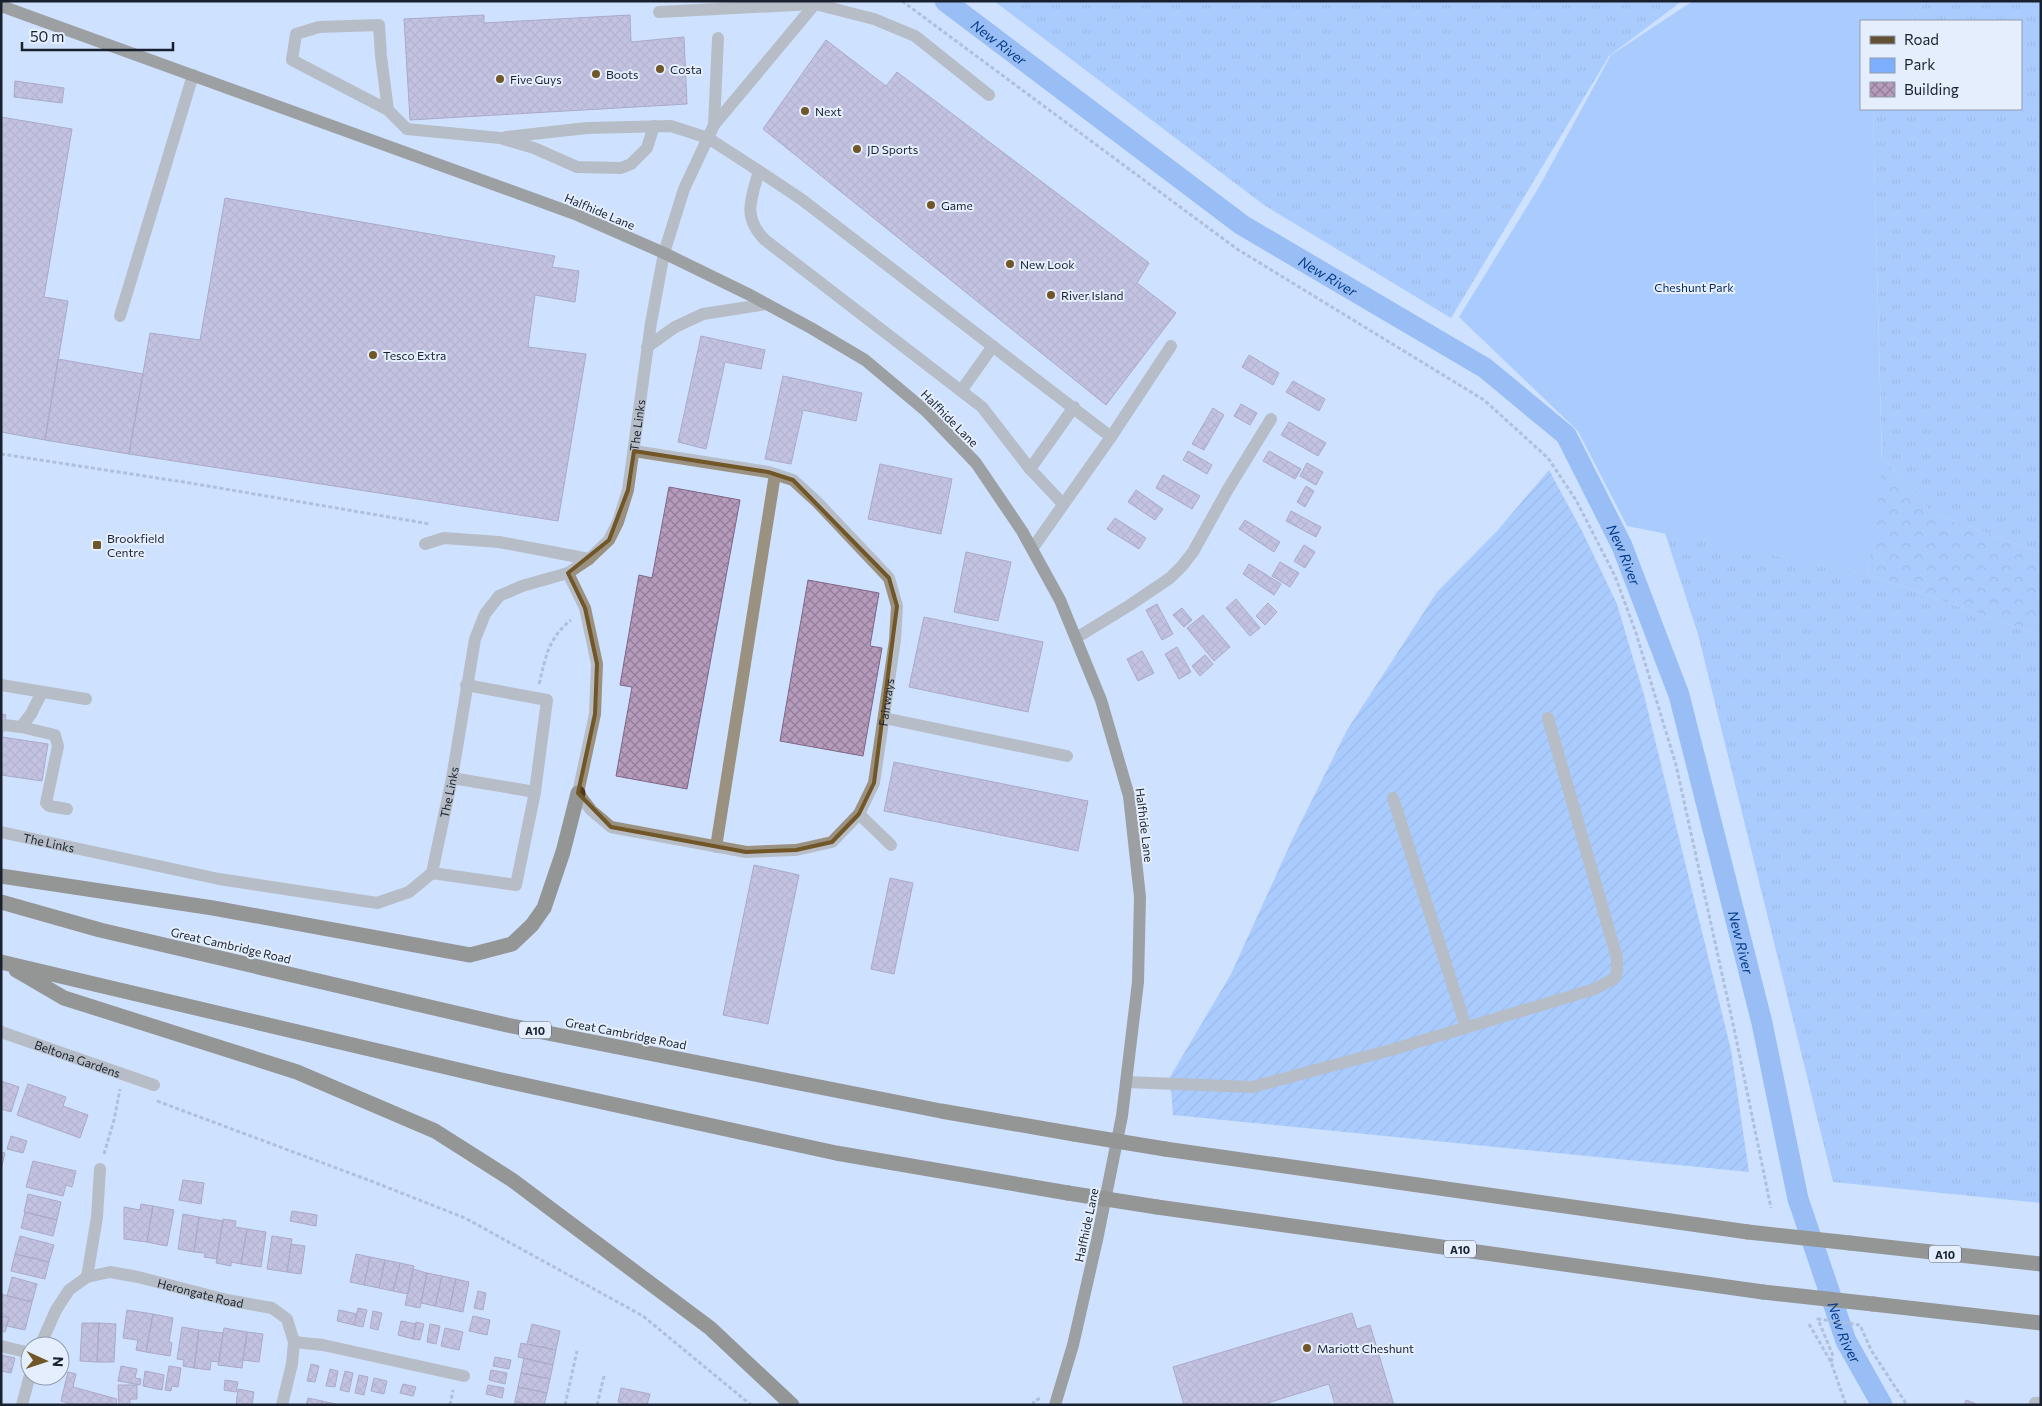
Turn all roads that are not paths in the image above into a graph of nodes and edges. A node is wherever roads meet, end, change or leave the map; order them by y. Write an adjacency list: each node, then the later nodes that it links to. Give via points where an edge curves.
1 (815, 4): 3 (street); 6 (street, via 874,19 915,36); 8 (street)
2 (1, 6): 5 (main road, Halfhide Lane)
3 (659, 12)
4 (718, 38): 8 (street)
5 (193, 75): 13 (main road, Halfhide Lane, via 575,214); 15 (street)
6 (989, 95)
7 (388, 110): 7 (street, via 292,60 296,34 319,27 379,26); 10 (street, via 407,129)
8 (714, 124): 11 (street, The Links)
9 (654, 126): 10 (street, via 587,128); 10 (street, via 647,148 631,164 620,168 577,167 534,148); 11 (street, via 671,126)
10 (500, 138)
11 (708, 138): 12 (street); 13 (street, The Links, via 684,189)
12 (759, 171): 16 (street, via 801,199); 19 (street, via 750,201 755,230)
13 (664, 253): 14 (main road, Halfhide Lane); 18 (street, The Links)
14 (767, 304): 18 (street, via 702,314 675,327); 28 (main road, Halfhide Lane, via 865,360 928,412 976,463)
15 (120, 316)
16 (993, 346): 19 (street); 20 (street)
17 (1171, 346): 22 (street)
18 (647, 347): 23 (street, The Links)
19 (961, 391): 24 (street, via 982,407)
20 (1074, 407): 22 (street); 24 (street)
21 (1271, 419): 31 (street, via 1182,566 1170,578)
22 (1111, 437): 26 (street)
23 (634, 451): 25 (street, Fairways); 29 (street, The Links, via 628,490 618,522 609,540)
24 (1030, 470): 26 (street)
25 (775, 474): 36 (street, Fairways, via 793,480 889,578 897,606); 49 (street)
26 (1063, 504): 28 (street)
27 (426, 544): 29 (street, via 444,538 499,542)
28 (1032, 549): 31 (main road, Halfhide Lane)
29 (589, 559): 30 (street, The Links)
30 (568, 573): 32 (street, The Links, via 499,596 485,614 475,639); 43 (street, via 585,608 596,664 595,714)
31 (1076, 638): 56 (main road, Halfhide Lane, via 1102,700 1129,796 1140,897 1138,982)
32 (466, 685): 41 (street, The Links); 42 (street, via 547,700)
33 (1, 686): 34 (street)
34 (42, 692): 35 (street); 39 (street)
35 (86, 699)
36 (884, 718): 40 (street); 46 (street, Fairways, via 874,783)
37 (1548, 718): 54 (street, via 1617,958 1615,978 1595,989)
38 (4, 725): 39 (street)
39 (21, 727): 45 (street, via 55,735 58,746 46,803)
40 (1067, 756)
41 (452, 778): 42 (street); 50 (street, The Links)
42 (535, 792): 50 (street, via 516,885)
43 (578, 793): 49 (street, Fairways, via 610,827); 51 (highway, via 544,908 512,944 470,955 213,908)
44 (1393, 798): 54 (street)
45 (67, 809)
46 (859, 814): 48 (street); 49 (street, Fairways, via 832,842 796,850 746,852)
47 (1, 832): 50 (street, The Links, via 219,879 377,903 409,892)
48 (891, 845)
49 (716, 847)
50 (432, 873)
51 (1, 876)
52 (1, 902): 59 (highway, Great Cambridge Road / A10, bridge, via 100,930 508,1024 941,1111 1165,1149 1748,1232)
53 (2, 962): 61 (highway, A10, bridge, via 497,1079 826,1151 1068,1194 1763,1292); 70 (highway, via 64,998 297,1072 435,1131 512,1180 710,1328)
54 (1466, 1027): 56 (street, via 1252,1087)
55 (1, 1032): 57 (street, Beltona Gardens)
56 (1126, 1082): 71 (main road, Halfhide Lane, via 1097,1240 1073,1345)
57 (154, 1085)
58 (100, 1169): 60 (street)
59 (2041, 1264)
60 (88, 1277): 62 (street, Herongate Road, via 69,1290); 63 (street, Herongate Road, via 110,1272 272,1308 287,1319)
61 (2041, 1323)
62 (44, 1336)
63 (294, 1342): 66 (street, via 323,1344); 69 (street, Herongate Road)
64 (1, 1346): 65 (street)
65 (20, 1351)
66 (464, 1376)
67 (27, 1386): 68 (street)
68 (22, 1405)
69 (282, 1405)
70 (792, 1405)
71 (1055, 1405)

